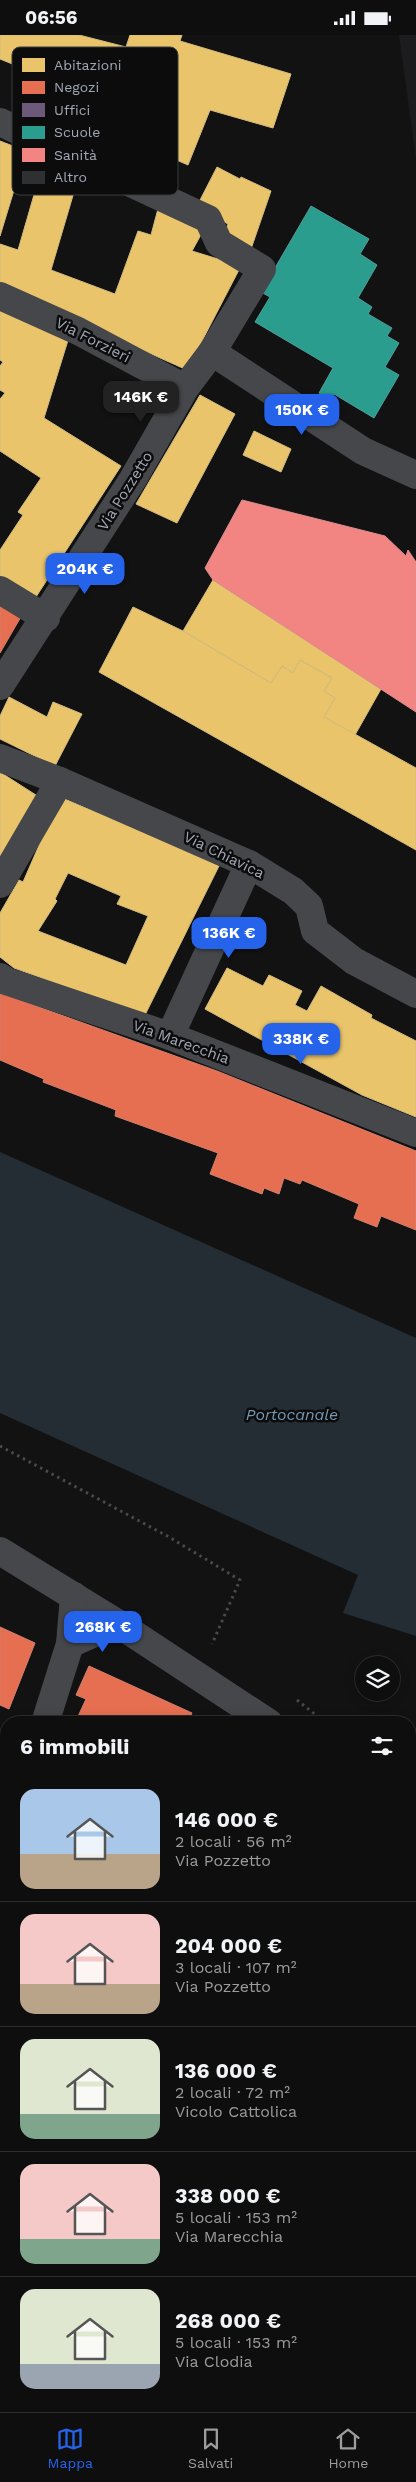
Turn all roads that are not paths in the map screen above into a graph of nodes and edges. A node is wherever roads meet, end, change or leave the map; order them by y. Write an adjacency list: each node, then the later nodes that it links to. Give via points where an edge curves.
1 (0, 122): 2 (street, Via Pozzetto)
2 (12, 128)
3 (157, 195): 5 (street, Via Pozzetto, via 208,219 219,243 262,269)
4 (0, 296): 6 (street, Via Forzieri, via 78,331)
5 (212, 352): 6 (street, Via Pozzetto); 7 (street, via 363,451)
6 (185, 388): 9 (street, Via Pozzetto, via 133,479)
7 (416, 475)
8 (0, 590): 9 (street)
9 (46, 618): 10 (street, Via Pozzetto)
10 (0, 686)
11 (0, 758): 12 (street, Via Chiavica)
12 (60, 781): 13 (street, Via Chiavica); 14 (street)
13 (249, 864): 16 (street, Via Chiavica, via 293,891 309,906 315,931 354,961); 17 (street)
14 (0, 884)
15 (0, 977): 17 (street, Via Marecchia)
16 (416, 993)
17 (170, 1036): 18 (street, Via Marecchia)
18 (416, 1133)
19 (0, 1551): 20 (street)
20 (74, 1596): 21 (street); 22 (street)
21 (117, 1623): 22 (street); 24 (street)
22 (70, 1645): 23 (street)
23 (47, 1716)
24 (258, 1716)

